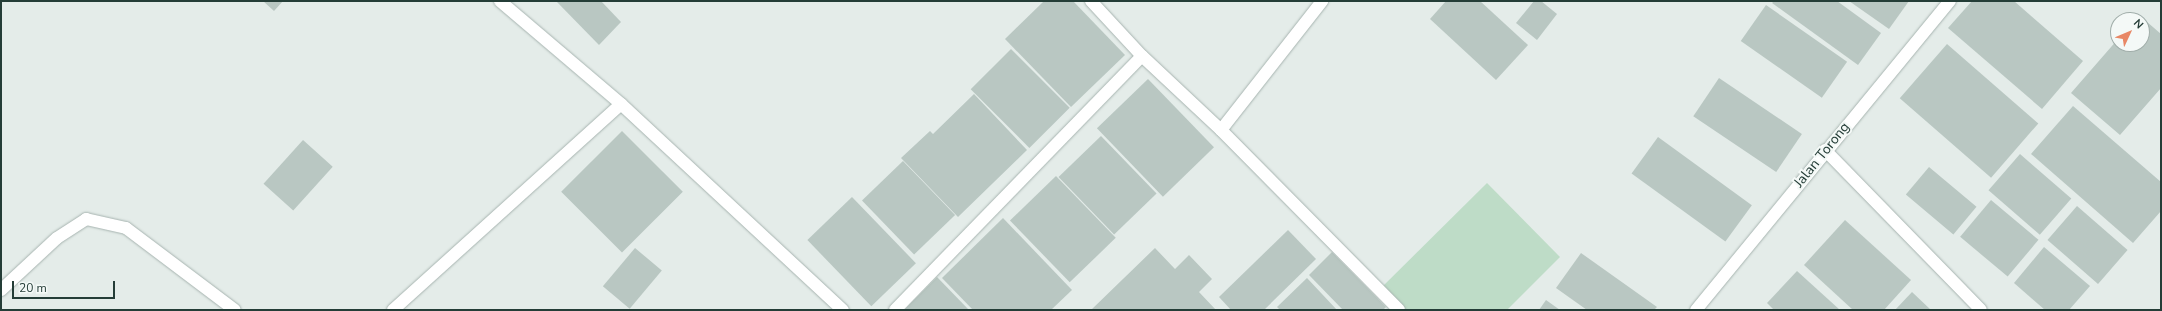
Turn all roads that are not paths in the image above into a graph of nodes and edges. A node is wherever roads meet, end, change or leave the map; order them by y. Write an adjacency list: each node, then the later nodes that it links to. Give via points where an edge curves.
1 (500, 1): 6 (street)
2 (1091, 1): 5 (street)
3 (1322, 1): 7 (street)
4 (1950, 1): 8 (street, Jalan Torong)
5 (1142, 56): 7 (street); 13 (street)
6 (621, 104): 11 (street); 12 (street)
7 (1221, 130): 14 (street)
8 (1825, 150): 15 (street, Jalan Torong); 16 (street)
9 (1, 290): 10 (street, via 57,238 86,219 126,228)
10 (235, 310)
11 (394, 310)
12 (842, 310)
13 (894, 310)
14 (1399, 310)
15 (1696, 310)
16 (1981, 310)

